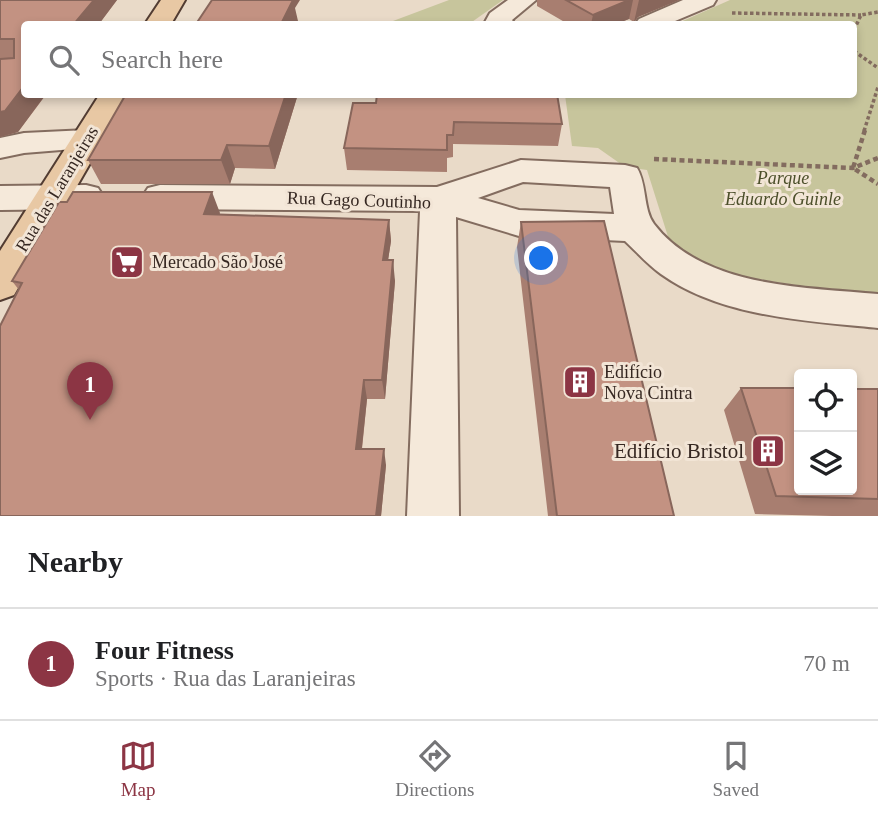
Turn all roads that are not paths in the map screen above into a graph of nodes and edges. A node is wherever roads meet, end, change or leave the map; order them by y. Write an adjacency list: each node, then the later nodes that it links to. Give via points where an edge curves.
1 (173, 0): 4 (main road)
2 (524, 0): 5 (street)
3 (704, 0): 6 (street)
4 (160, 21)
5 (498, 21)
6 (655, 21)
7 (113, 98): 8 (main road, Rua das Laranjeiras)
8 (87, 140): 9 (street); 11 (main road, Rua das Laranjeiras)
9 (0, 148)
10 (0, 198): 11 (street, Rua Gago Coutinho)
11 (51, 198): 12 (street, Rua Gago Coutinho); 14 (main road, Rua das Laranjeiras)
12 (439, 199): 13 (street, via 519,223); 13 (street, via 522,172 625,176); 16 (street, Rua Gago Coutinho)
13 (635, 228): 15 (street, via 675,264 705,281 757,294)
14 (0, 284)
15 (878, 311)
16 (433, 516)

